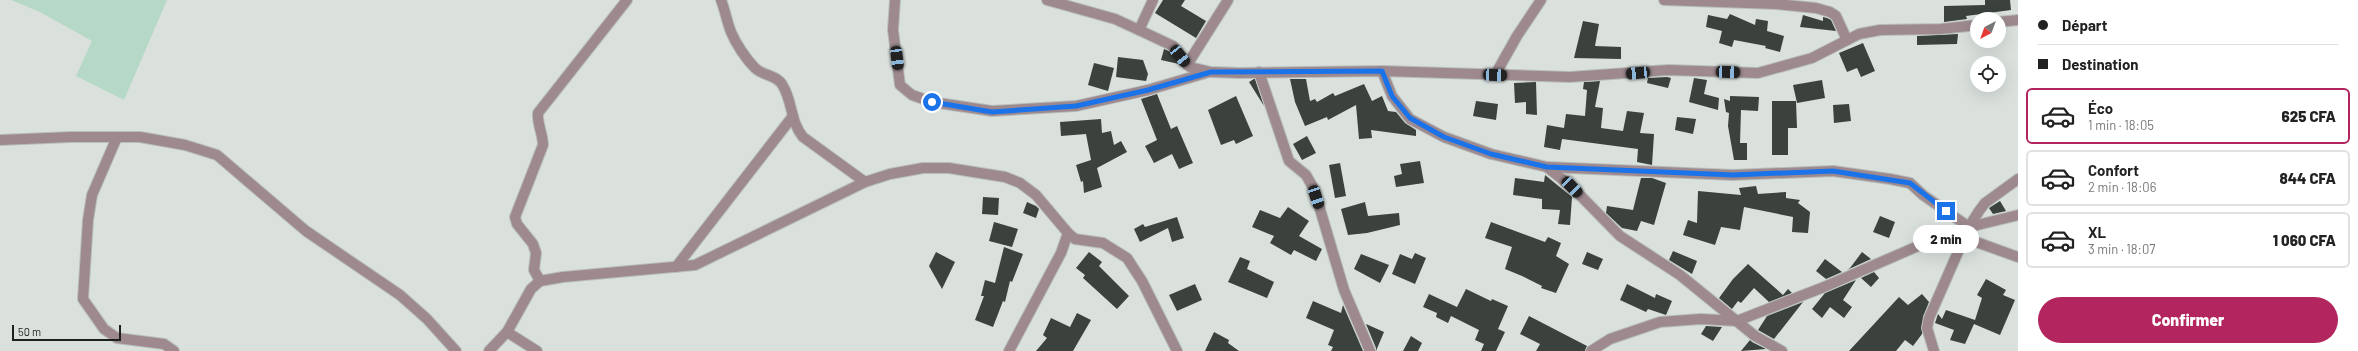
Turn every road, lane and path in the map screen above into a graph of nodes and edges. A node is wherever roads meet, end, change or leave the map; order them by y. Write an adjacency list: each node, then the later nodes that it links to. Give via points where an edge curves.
1 (627, 0): 31 (street, via 538,113 537,121 543,134 543,145 515,217 517,224 533,244 536,253 534,270)
2 (721, 0): 19 (street, via 736,41 756,69 780,81)
3 (895, 0): 16 (street, via 894,30 900,85 912,95 932,102 992,112 1076,106 1148,90)
4 (1047, 0): 12 (street, via 1115,19)
5 (1152, 0): 12 (street)
6 (1228, 0): 14 (street)
7 (1541, 0): 18 (street)
8 (1664, 0): 13 (street, via 1816,8 1836,16)
9 (2018, 16): 10 (street)
10 (2008, 21)
11 (1970, 26): 13 (street, via 1880,30 1859,34)
12 (1140, 30): 14 (street, via 1173,46)
13 (1847, 40): 18 (street, via 1812,58 1758,73 1668,70 1570,77)
14 (1187, 65): 16 (street)
15 (1382, 71): 17 (street); 18 (street); 22 (street, via 1392,96 1410,118 1444,137 1491,154)
16 (1211, 72): 17 (street)
17 (1259, 72): 40 (street, via 1289,161 1306,175 1314,189 1344,290)
18 (1495, 75)
19 (793, 116): 24 (street, via 795,127 803,137); 30 (street)
20 (117, 137): 21 (street); 34 (street, via 92,195 83,299 104,329 117,338 164,344); 35 (street, via 140,137 217,155 306,231 400,295 427,319)
21 (0, 140)
22 (1547, 167): 26 (street, via 1733,175 1833,171 1910,183 1923,195); 32 (street, via 1572,187 1620,236 1680,275)
23 (2018, 179): 26 (street, via 1985,203)
24 (865, 182): 27 (street, via 890,174 924,168 949,168 1005,177 1020,183 1036,195); 30 (street, via 740,241 709,259 695,265)
25 (2018, 215): 26 (street)
26 (1970, 226): 28 (street)
27 (1068, 233): 38 (street, via 1061,253); 39 (street, via 1075,238 1102,243 1127,258 1142,281)
28 (1965, 238): 29 (street); 32 (street, via 1941,236); 43 (street, via 1929,318 1927,328)
29 (2018, 257)
30 (676, 267): 31 (street)
31 (540, 281): 33 (street, via 531,289)
32 (1737, 321): 41 (street, via 1702,319 1660,322 1610,339); 42 (street, via 1755,336)
33 (507, 332): 36 (street); 37 (street)
34 (174, 351)
35 (456, 351)
36 (489, 351)
37 (536, 351)
38 (1009, 351)
39 (1177, 351)
40 (1370, 351)
41 (1591, 351)
42 (1782, 351)
43 (1934, 351)

